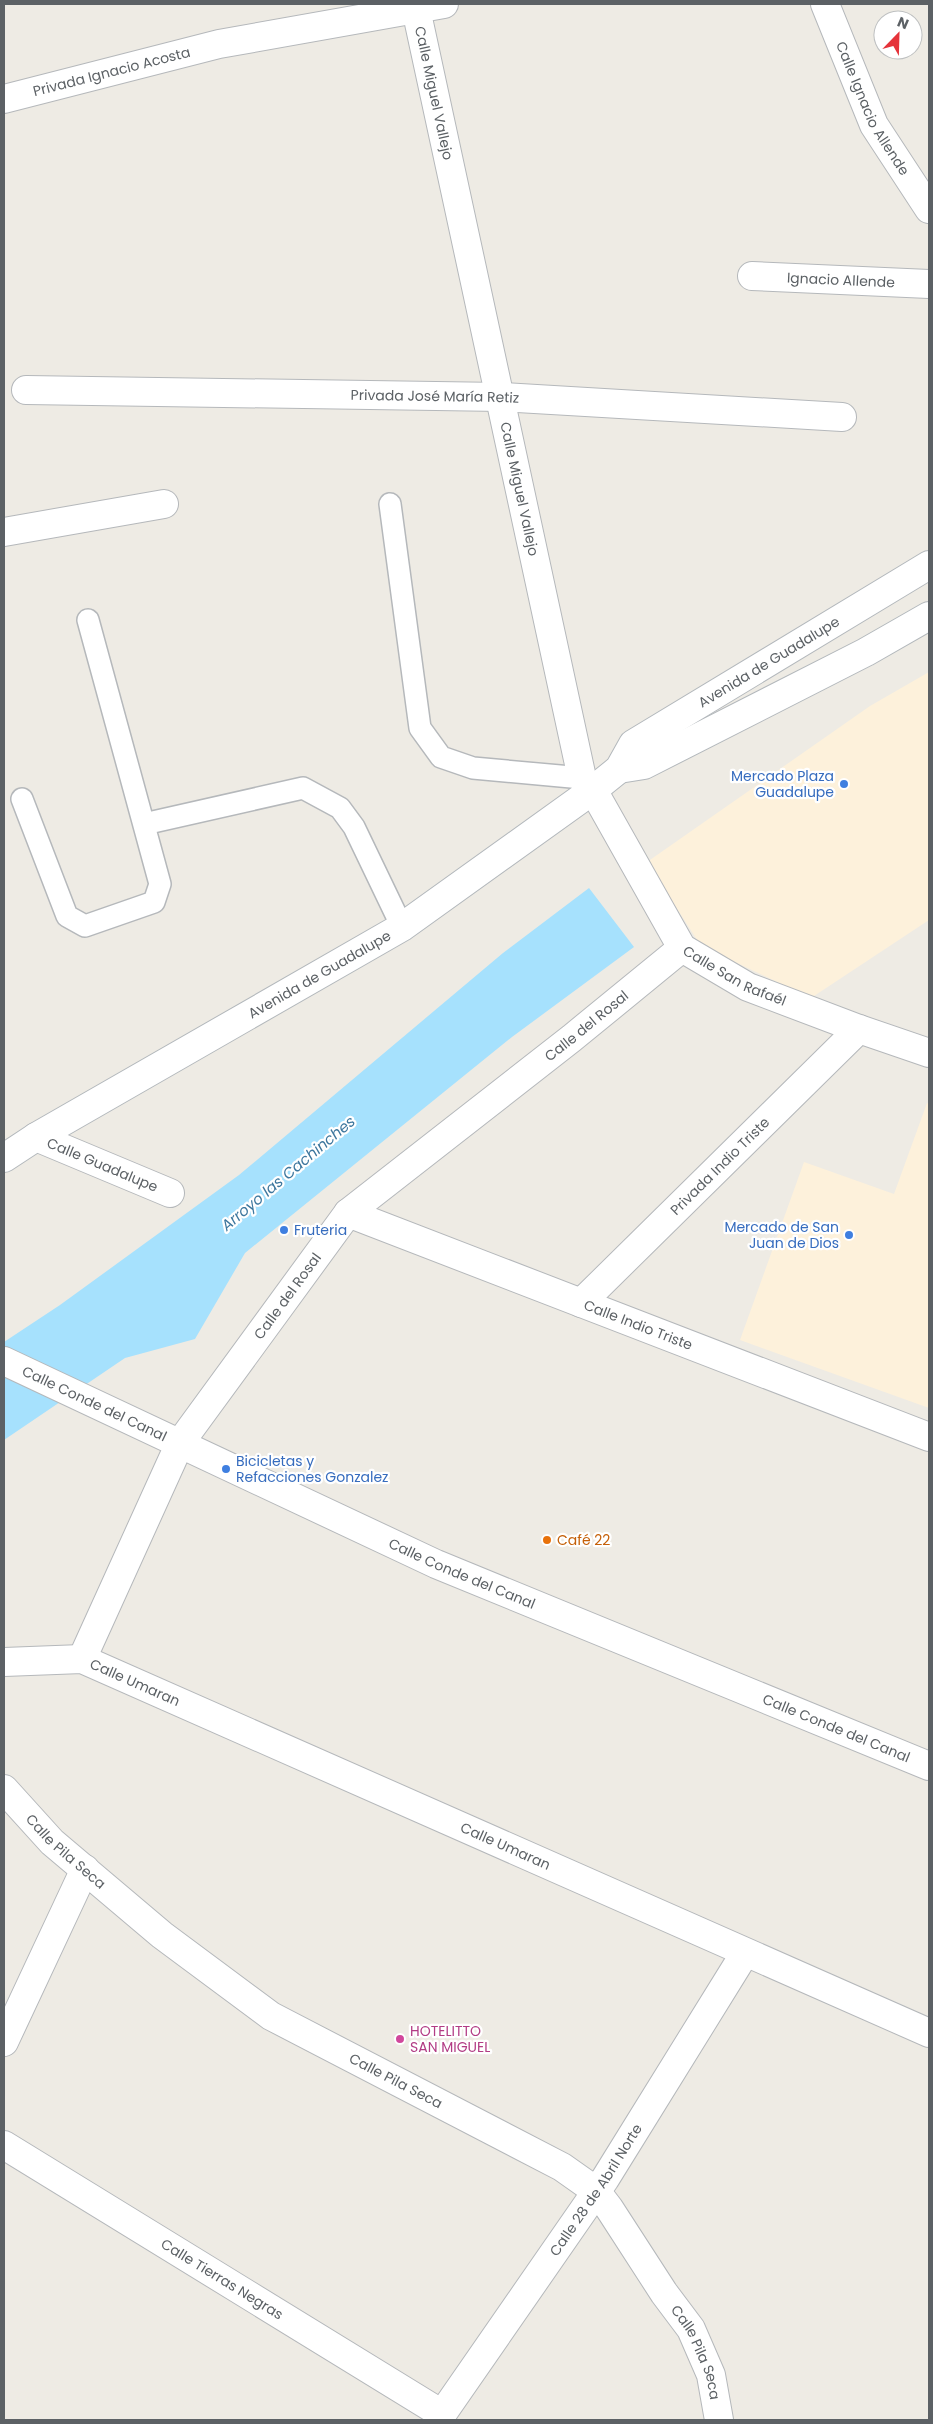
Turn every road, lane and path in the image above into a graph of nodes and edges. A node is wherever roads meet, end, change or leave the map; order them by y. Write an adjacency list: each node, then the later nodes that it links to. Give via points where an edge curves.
1 (444, 4): 3 (street, Privada Ignacio Acosta)
2 (825, 4): 5 (street, Calle Ignacio Allende, via 874,125)
3 (416, 9): 4 (street, Privada Ignacio Acosta, via 219,44); 9 (street, Calle Miguel Vallejo)
4 (4, 100)
5 (929, 209)
6 (752, 276): 7 (street, Ignacio Allende)
7 (929, 284)
8 (26, 390): 9 (street, Privada José María Retiz)
9 (502, 397): 10 (street, Privada José María Retiz); 18 (street, Calle Miguel Vallejo)
10 (842, 417)
11 (164, 504): 13 (street)
12 (390, 504): 18 (lane, via 420,728 441,757 472,768)
13 (4, 532)
14 (929, 565): 17 (street, Avenida de Guadalupe, via 632,744)
15 (929, 616): 17 (street, via 866,652 644,765)
16 (88, 620): 20 (lane)
17 (619, 769): 18 (street, Avenida de Guadalupe)
18 (588, 784): 21 (street, Avenida de Guadalupe); 22 (street, Calle San Rafaél)
19 (22, 799): 20 (lane, via 67,916 85,926 154,902 160,884)
20 (144, 824): 21 (lane, via 303,788 340,808 354,827)
21 (402, 927): 25 (street, Avenida de Guadalupe)
22 (677, 941): 23 (street, Calle San Rafaél, via 748,987); 28 (street, Calle del Rosal, via 572,1038)
23 (859, 1029): 24 (street, Calle San Rafaél); 29 (street, Privada Indio Triste)
24 (929, 1053)
25 (36, 1137): 26 (street, Avenida de Guadalupe); 27 (street, Calle Guadalupe)
26 (4, 1158)
27 (170, 1193)
28 (348, 1213): 29 (street, Calle Indio Triste); 32 (street, Calle del Rosal)
29 (581, 1303): 31 (street, Calle Indio Triste)
30 (4, 1361): 32 (street, Calle Conde del Canal)
31 (929, 1437)
32 (180, 1443): 33 (street, Calle del Rosal); 35 (street, Calle Conde del Canal, via 436,1564)
33 (82, 1660): 34 (street); 38 (street, Calle Umaran)
34 (4, 1662)
35 (929, 1766)
36 (4, 1789): 37 (street, Calle Pila Seca, via 52,1842)
37 (85, 1870): 40 (street); 42 (street, Calle Pila Seca, via 162,1935 271,2016 562,2167)
38 (745, 1953): 39 (street, Calle Umaran); 42 (street, Calle 28 de Abril Norte)
39 (929, 2033)
40 (4, 2042)
41 (4, 2144): 43 (street, Calle Tierras Negras)
42 (596, 2191): 43 (street, Calle 28 de Abril Norte); 44 (street, Calle Pila Seca, via 691,2329 710,2375)
43 (440, 2417)
44 (719, 2420)

